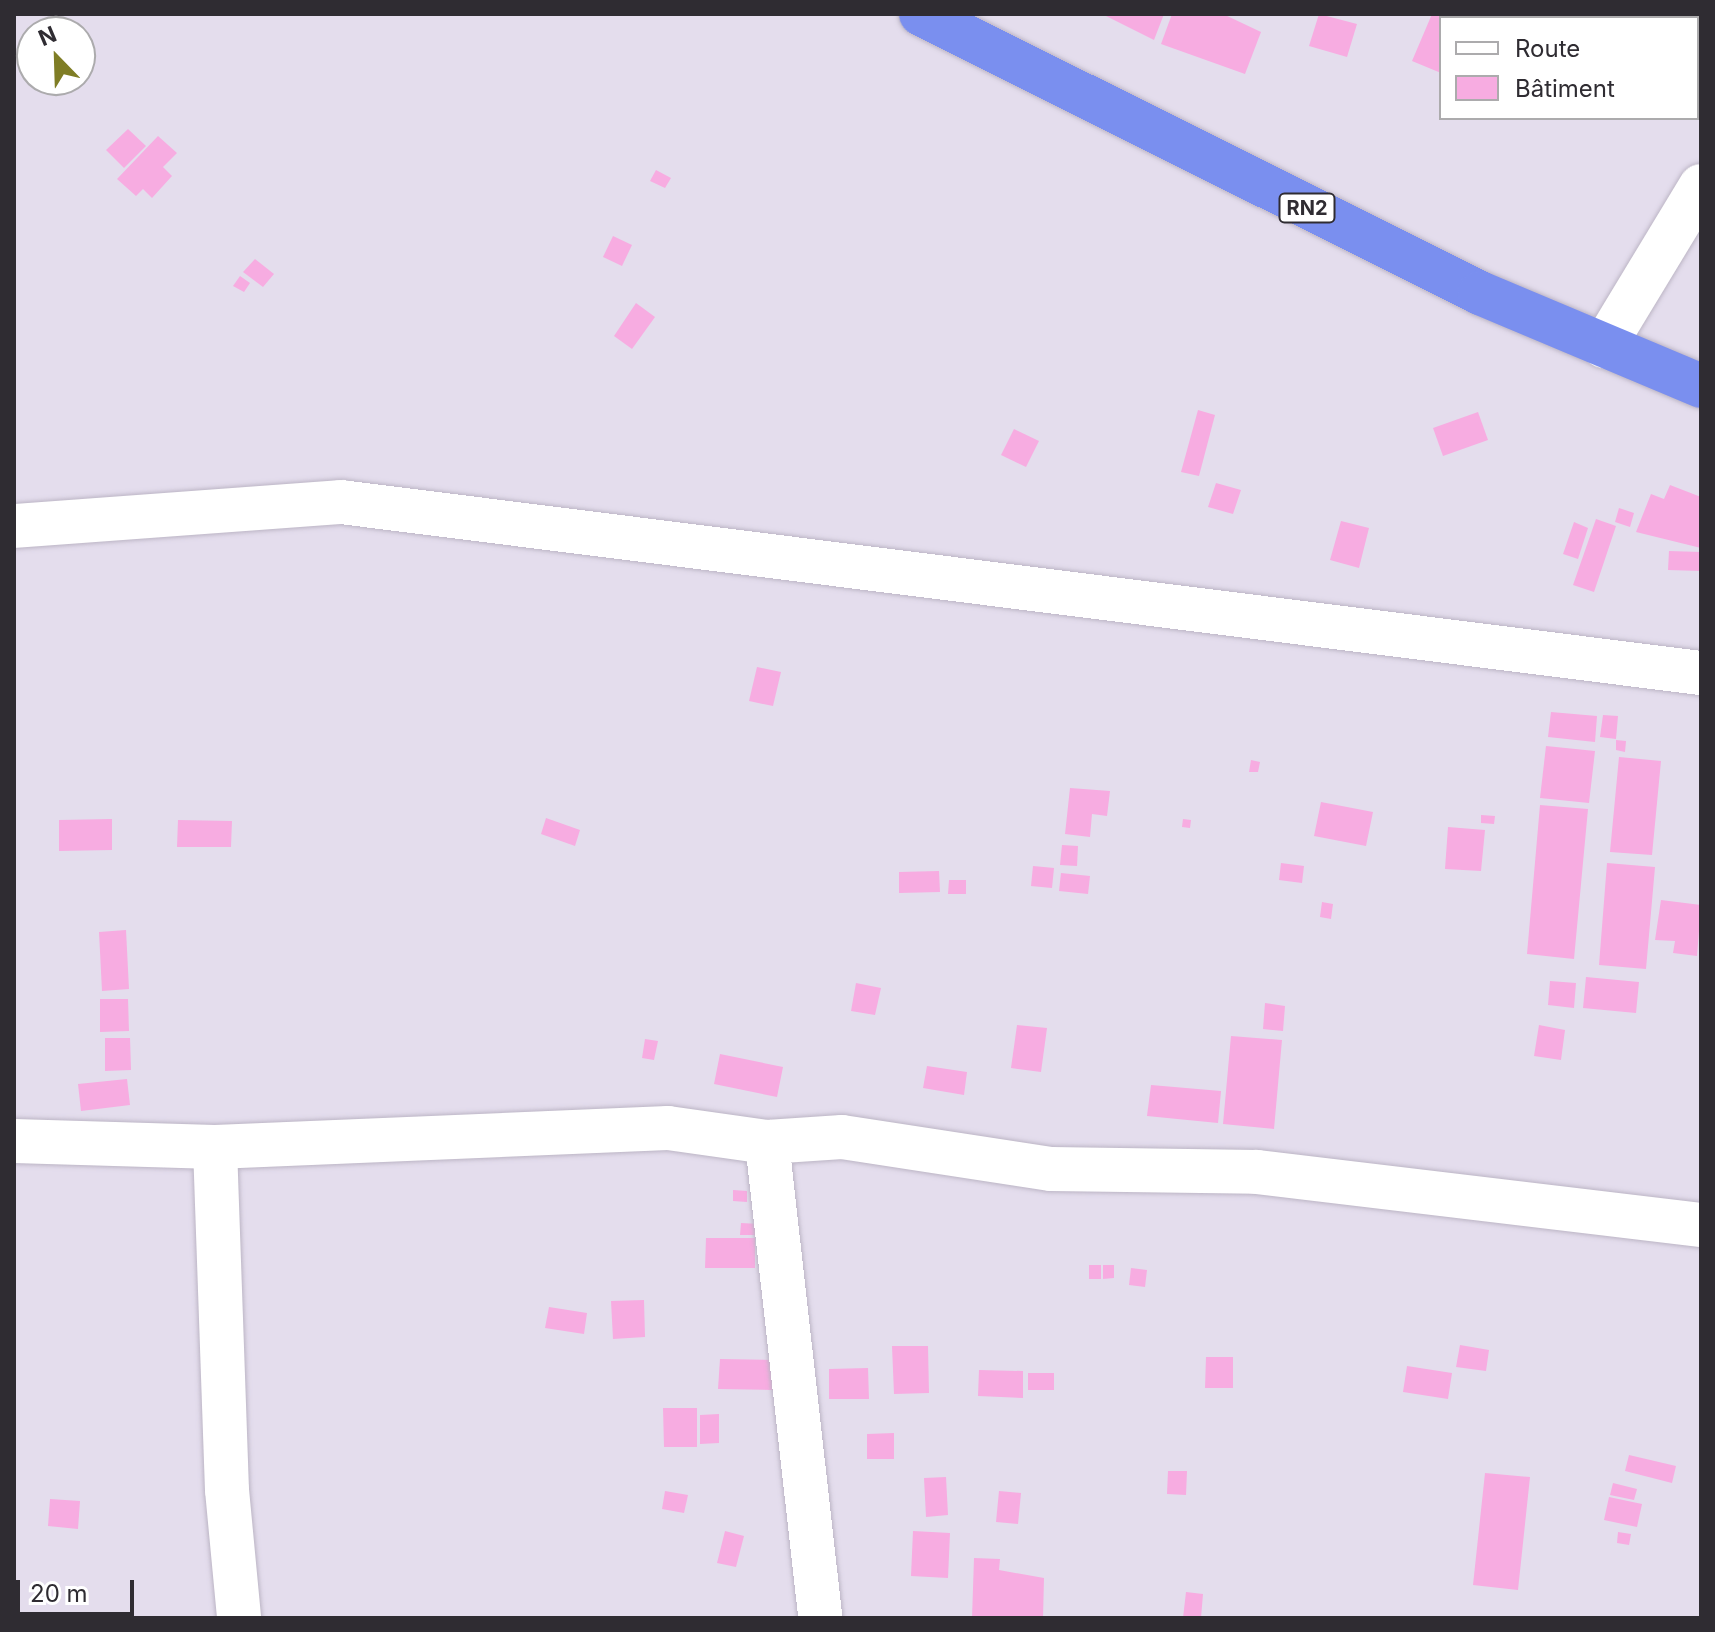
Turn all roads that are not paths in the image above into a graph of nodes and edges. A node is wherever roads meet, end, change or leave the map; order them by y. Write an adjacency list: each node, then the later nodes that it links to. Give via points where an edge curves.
1 (921, 14): 3 (highway, RN2, via 1466,286)
2 (1701, 186): 3 (street)
3 (1604, 346): 4 (highway, RN2)
4 (1701, 386)
5 (14, 526): 6 (street, via 341,502)
6 (1701, 673)
7 (14, 1141): 9 (street)
8 (767, 1142): 9 (street, via 668,1128); 10 (street, via 842,1137 1051,1169 1257,1172); 12 (street)
9 (215, 1147): 11 (street, via 227,1490)
10 (1701, 1225)
11 (239, 1618)
12 (820, 1618)

